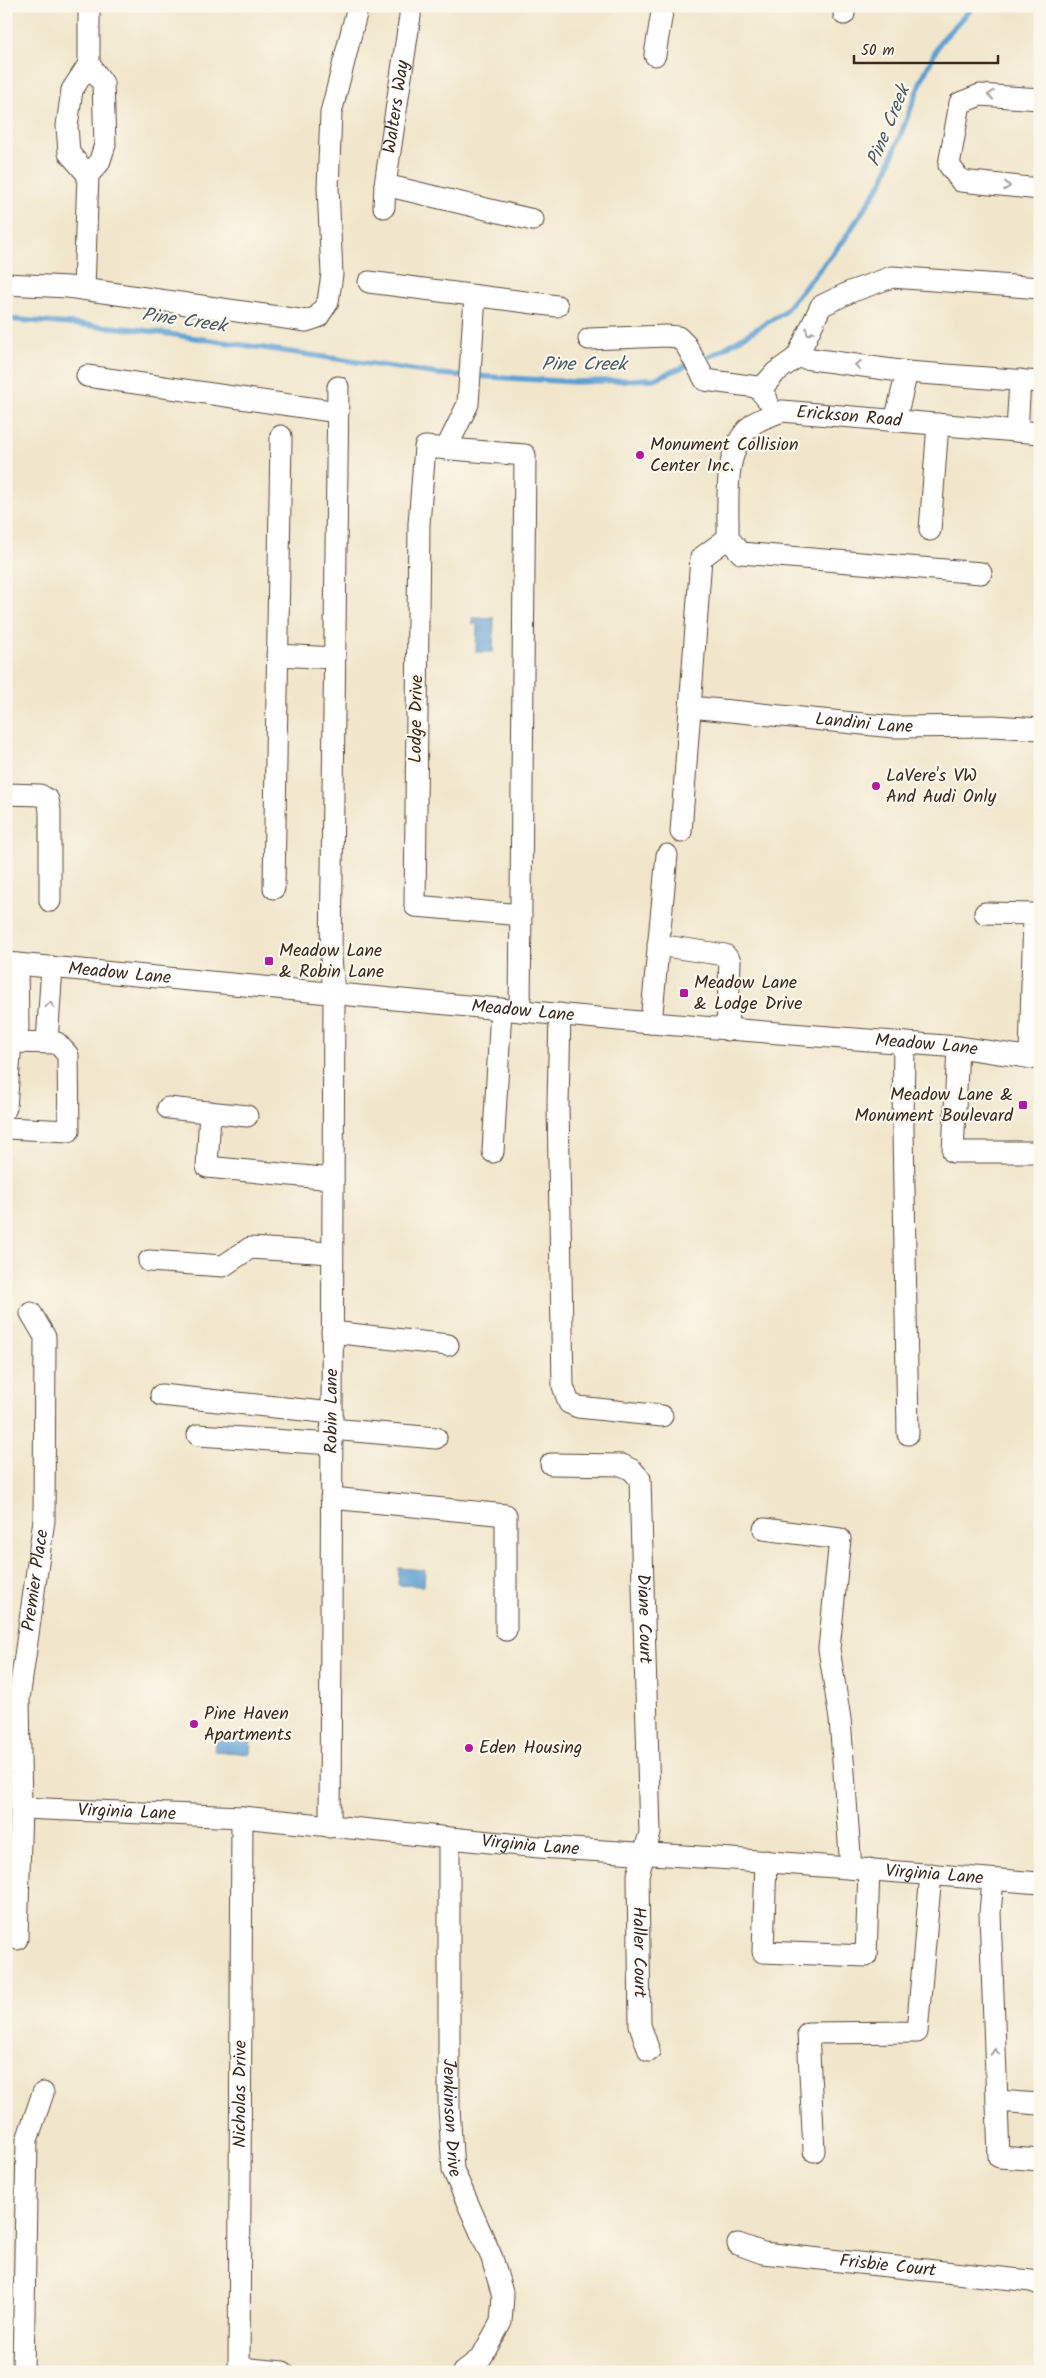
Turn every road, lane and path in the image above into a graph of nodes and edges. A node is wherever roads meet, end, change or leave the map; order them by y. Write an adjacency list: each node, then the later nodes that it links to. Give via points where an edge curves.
1 (89, 6): 6 (street)
2 (358, 6): 16 (street, via 331,113 328,188 332,274 328,302 318,317 306,321)
3 (410, 6): 9 (street, Walters Way)
4 (663, 6): 5 (street)
5 (655, 55)
6 (89, 64): 8 (street, via 103,83 105,145 99,163); 8 (street, via 72,90 68,126 68,153)
7 (1040, 99): 10 (street, one-way to 10, via 980,94 960,103 949,165 961,181)
8 (88, 175): 16 (street)
9 (385, 185): 11 (street, Walters Way); 12 (street)
10 (1040, 189)
11 (384, 208)
12 (533, 220)
13 (369, 282): 17 (street)
14 (6, 284): 16 (street)
15 (1040, 288): 20 (street, one-way to 20, via 892,277 821,306)
16 (84, 289)
17 (475, 296): 18 (street); 33 (street, via 468,404)
18 (557, 306)
19 (589, 339): 25 (street, via 678,338 686,345 704,380)
20 (797, 357): 21 (street, one-way to 20); 25 (street, via 776,372)
21 (907, 372): 23 (street); 28 (street)
22 (88, 376): 26 (street)
23 (1030, 381): 30 (street)
24 (338, 387): 26 (street, Robin Lane)
25 (760, 390): 27 (street)
26 (338, 412): 38 (street, Robin Lane)
27 (773, 415): 28 (street, Erickson Road, via 782,411); 35 (street, Erickson Road, via 754,423 736,443 730,469)
28 (896, 421): 29 (street, Erickson Road)
29 (938, 424): 30 (street, Erickson Road); 34 (street)
30 (1017, 431): 31 (street, Erickson Road)
31 (1040, 433)
32 (281, 436): 37 (street)
33 (446, 448): 47 (street, Lodge Drive, via 525,455); 47 (street, Lodge Drive, via 425,447 419,524 415,906)
34 (930, 530)
35 (728, 538): 36 (street, via 741,553); 39 (street, via 701,558)
36 (981, 572)
37 (278, 655): 38 (street); 44 (street)
38 (335, 658): 51 (street, Robin Lane, via 331,957)
39 (690, 707): 40 (street, Landini Lane, via 894,727); 42 (street)
40 (1040, 729)
41 (6, 794): 45 (street, via 40,795 48,800)
42 (681, 832)
43 (667, 855): 48 (street)
44 (274, 888)
45 (50, 901)
46 (985, 913): 60 (street, via 1034,914)
47 (521, 915): 52 (street, Lodge Drive)
48 (658, 945): 54 (street); 55 (street, via 725,955 730,961)
49 (12, 963): 50 (street, Meadow Lane); 56 (street, via 18,1028)
50 (52, 967): 51 (street, Meadow Lane); 57 (street, one-way to 50)
51 (334, 994): 52 (street, Meadow Lane); 68 (street, Robin Lane)
52 (511, 1010): 53 (street, Meadow Lane); 66 (street, Lodge Drive)
53 (560, 1014): 54 (street, Meadow Lane); 75 (street, via 558,1105 563,1386 569,1403 578,1407)
54 (651, 1023): 55 (street, Meadow Lane)
55 (727, 1030): 58 (street, Meadow Lane)
56 (11, 1042): 57 (street); 61 (street)
57 (47, 1042): 65 (street, via 57,1043 68,1055 69,1131)
58 (904, 1043): 59 (street, Meadow Lane); 77 (street)
59 (958, 1048): 60 (street, Meadow Lane); 67 (street, via 953,1152)
60 (1037, 1058)
61 (6, 1108)
62 (168, 1108): 63 (street)
63 (210, 1112): 64 (street); 68 (street, via 207,1167)
64 (247, 1116)
65 (6, 1128)
66 (493, 1152)
67 (1040, 1152)
68 (333, 1178): 69 (street, Robin Lane)
69 (332, 1252): 70 (street, via 250,1248 223,1266); 72 (street, Robin Lane)
70 (149, 1261)
71 (31, 1313): 84 (street, Premier Place, via 45,1337 44,1520 19,1699)
72 (332, 1332): 73 (street); 76 (street, Robin Lane)
73 (448, 1345)
74 (161, 1395): 76 (street)
75 (662, 1416)
76 (331, 1429): 78 (street); 79 (street); 81 (street, Robin Lane)
77 (908, 1434)
78 (198, 1435)
79 (436, 1438)
80 (551, 1464): 88 (street, Diane Court, via 622,1465 640,1479 650,1833)
81 (331, 1498): 83 (street, via 506,1515); 86 (street, Robin Lane)
82 (764, 1529): 90 (street, via 840,1539 829,1649)
83 (506, 1630)
84 (21, 1808): 85 (street, Virginia Lane); 94 (street, Premier Place)
85 (242, 1817): 86 (street, Virginia Lane); 103 (street, Nicholas Drive)
86 (330, 1827): 87 (street, Virginia Lane)
87 (449, 1840): 88 (street, Virginia Lane); 106 (street, Jenkinson Drive, via 453,2170 492,2258 503,2296 501,2322 481,2358)
88 (644, 1852): 89 (street, Virginia Lane); 95 (street, Haller Court, via 638,1875 640,2025)
89 (766, 1861): 90 (street, Virginia Lane); 90 (street, via 763,1952 866,1956)
90 (860, 1869): 91 (street, Virginia Lane)
91 (931, 1874): 92 (street, Virginia Lane); 99 (street, via 917,2032 808,2034)
92 (993, 1880): 93 (street, Virginia Lane); 97 (street, one-way to 92, via 990,1913)
93 (1040, 1883)
94 (17, 1939)
95 (649, 2051)
96 (44, 2093): 104 (street, via 27,2140)
97 (997, 2101): 98 (street); 100 (street, via 998,2157)
98 (1040, 2104)
99 (814, 2152)
100 (1040, 2160)
101 (738, 2244): 102 (street, Frisbie Court, via 763,2253)
102 (1040, 2284)
103 (239, 2370): 105 (street)
104 (23, 2372)
105 (283, 2372)
106 (463, 2372)

